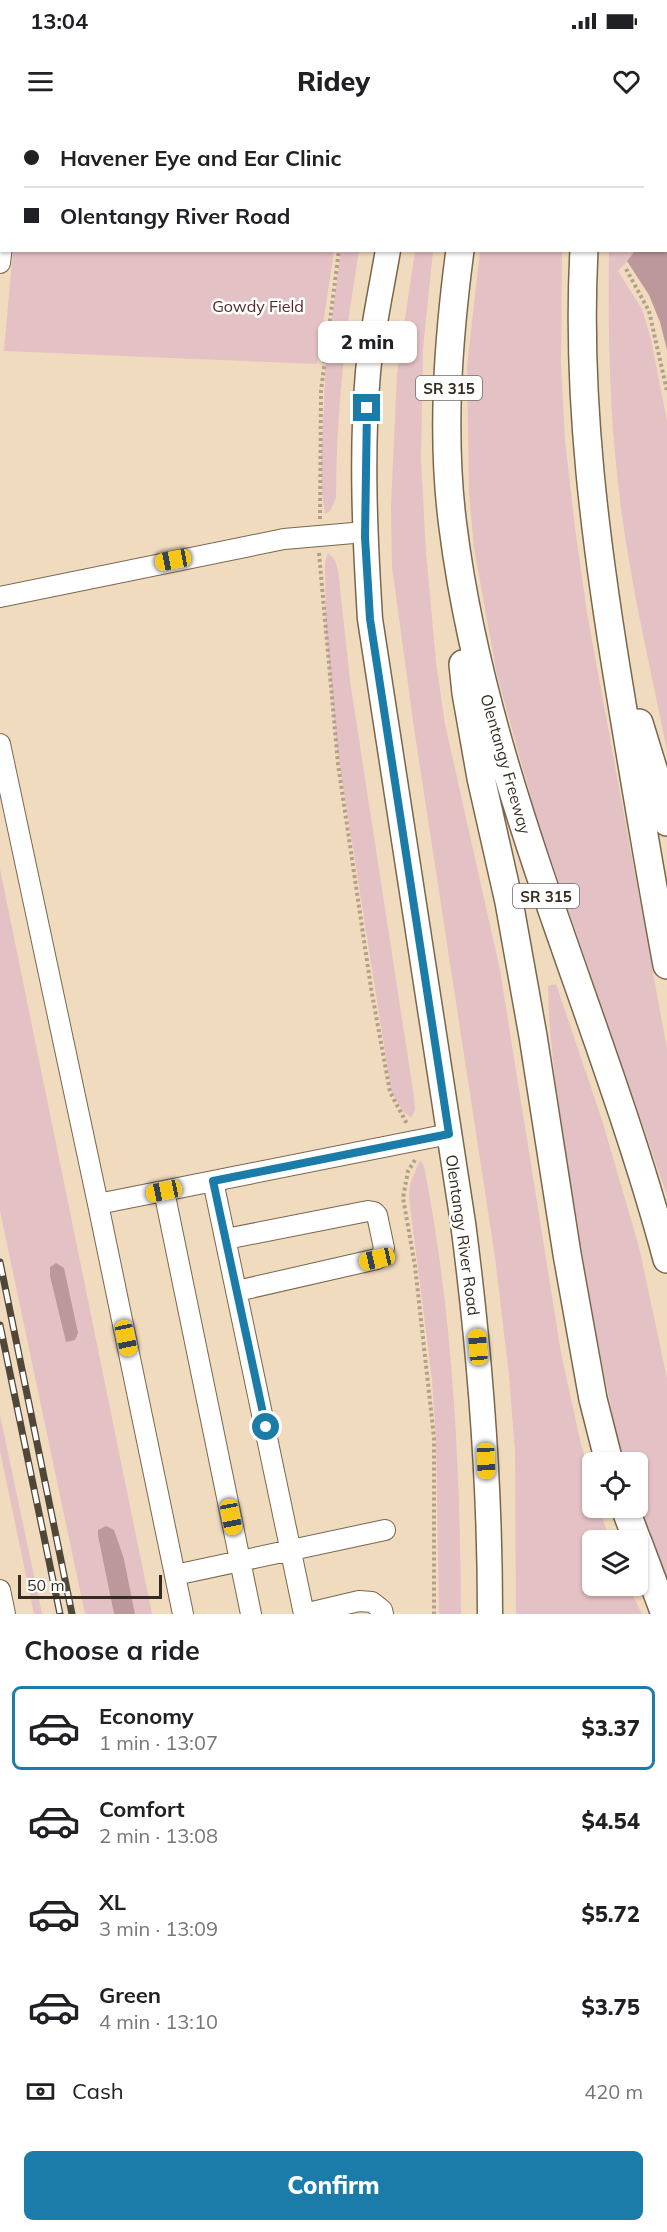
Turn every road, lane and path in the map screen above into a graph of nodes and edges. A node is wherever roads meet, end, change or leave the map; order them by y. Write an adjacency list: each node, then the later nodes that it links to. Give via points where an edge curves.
1 (339, 252): 9 (path, via 321,390)
2 (388, 252): 8 (main road, Olentangy River Road, via 369,371)
3 (460, 252): 7 (highway, Olentangy Freeway / SR 315, via 448,391)
4 (584, 252): 11 (highway, via 588,452)
5 (626, 268): 6 (path, via 649,311)
6 (667, 391)
7 (453, 525): 21 (highway, Olentangy Freeway / SR 315, via 466,610 489,710 529,844); 23 (highway, via 466,693 511,913 571,1276)
8 (365, 532): 9 (street); 15 (main road, Olentangy River Road, via 370,619)
9 (319, 535): 10 (street, via 259,543); 16 (path, via 338,764 371,988 390,1092 407,1121)
10 (0, 597)
11 (611, 636): 13 (highway, via 660,788); 14 (highway)
12 (0, 744): 19 (street)
13 (667, 822)
14 (667, 965)
15 (449, 1134): 16 (street); 36 (main road, Olentangy River Road, via 476,1324 486,1438)
16 (411, 1141): 17 (street); 35 (path, via 415,1160 408,1171 403,1198 415,1266 434,1438)
17 (213, 1181): 18 (street); 20 (street)
18 (164, 1191): 19 (street); 26 (street)
19 (98, 1204): 28 (street)
20 (225, 1239): 22 (street); 22 (street, via 368,1212 377,1215 384,1248 377,1259)
21 (667, 1259)
22 (237, 1291): 25 (street)
23 (606, 1452)
24 (385, 1530): 25 (street)
25 (291, 1550): 26 (street); 33 (street)
26 (240, 1560): 28 (street); 32 (street)
27 (648, 1570): 37 (highway)
28 (175, 1575): 31 (street)
29 (0, 1590): 30 (street)
30 (5, 1614)
31 (183, 1614)
32 (251, 1614)
33 (304, 1614): 34 (street, via 359,1601 372,1602)
34 (383, 1614)
35 (434, 1614)
36 (490, 1614)
37 (665, 1614)

